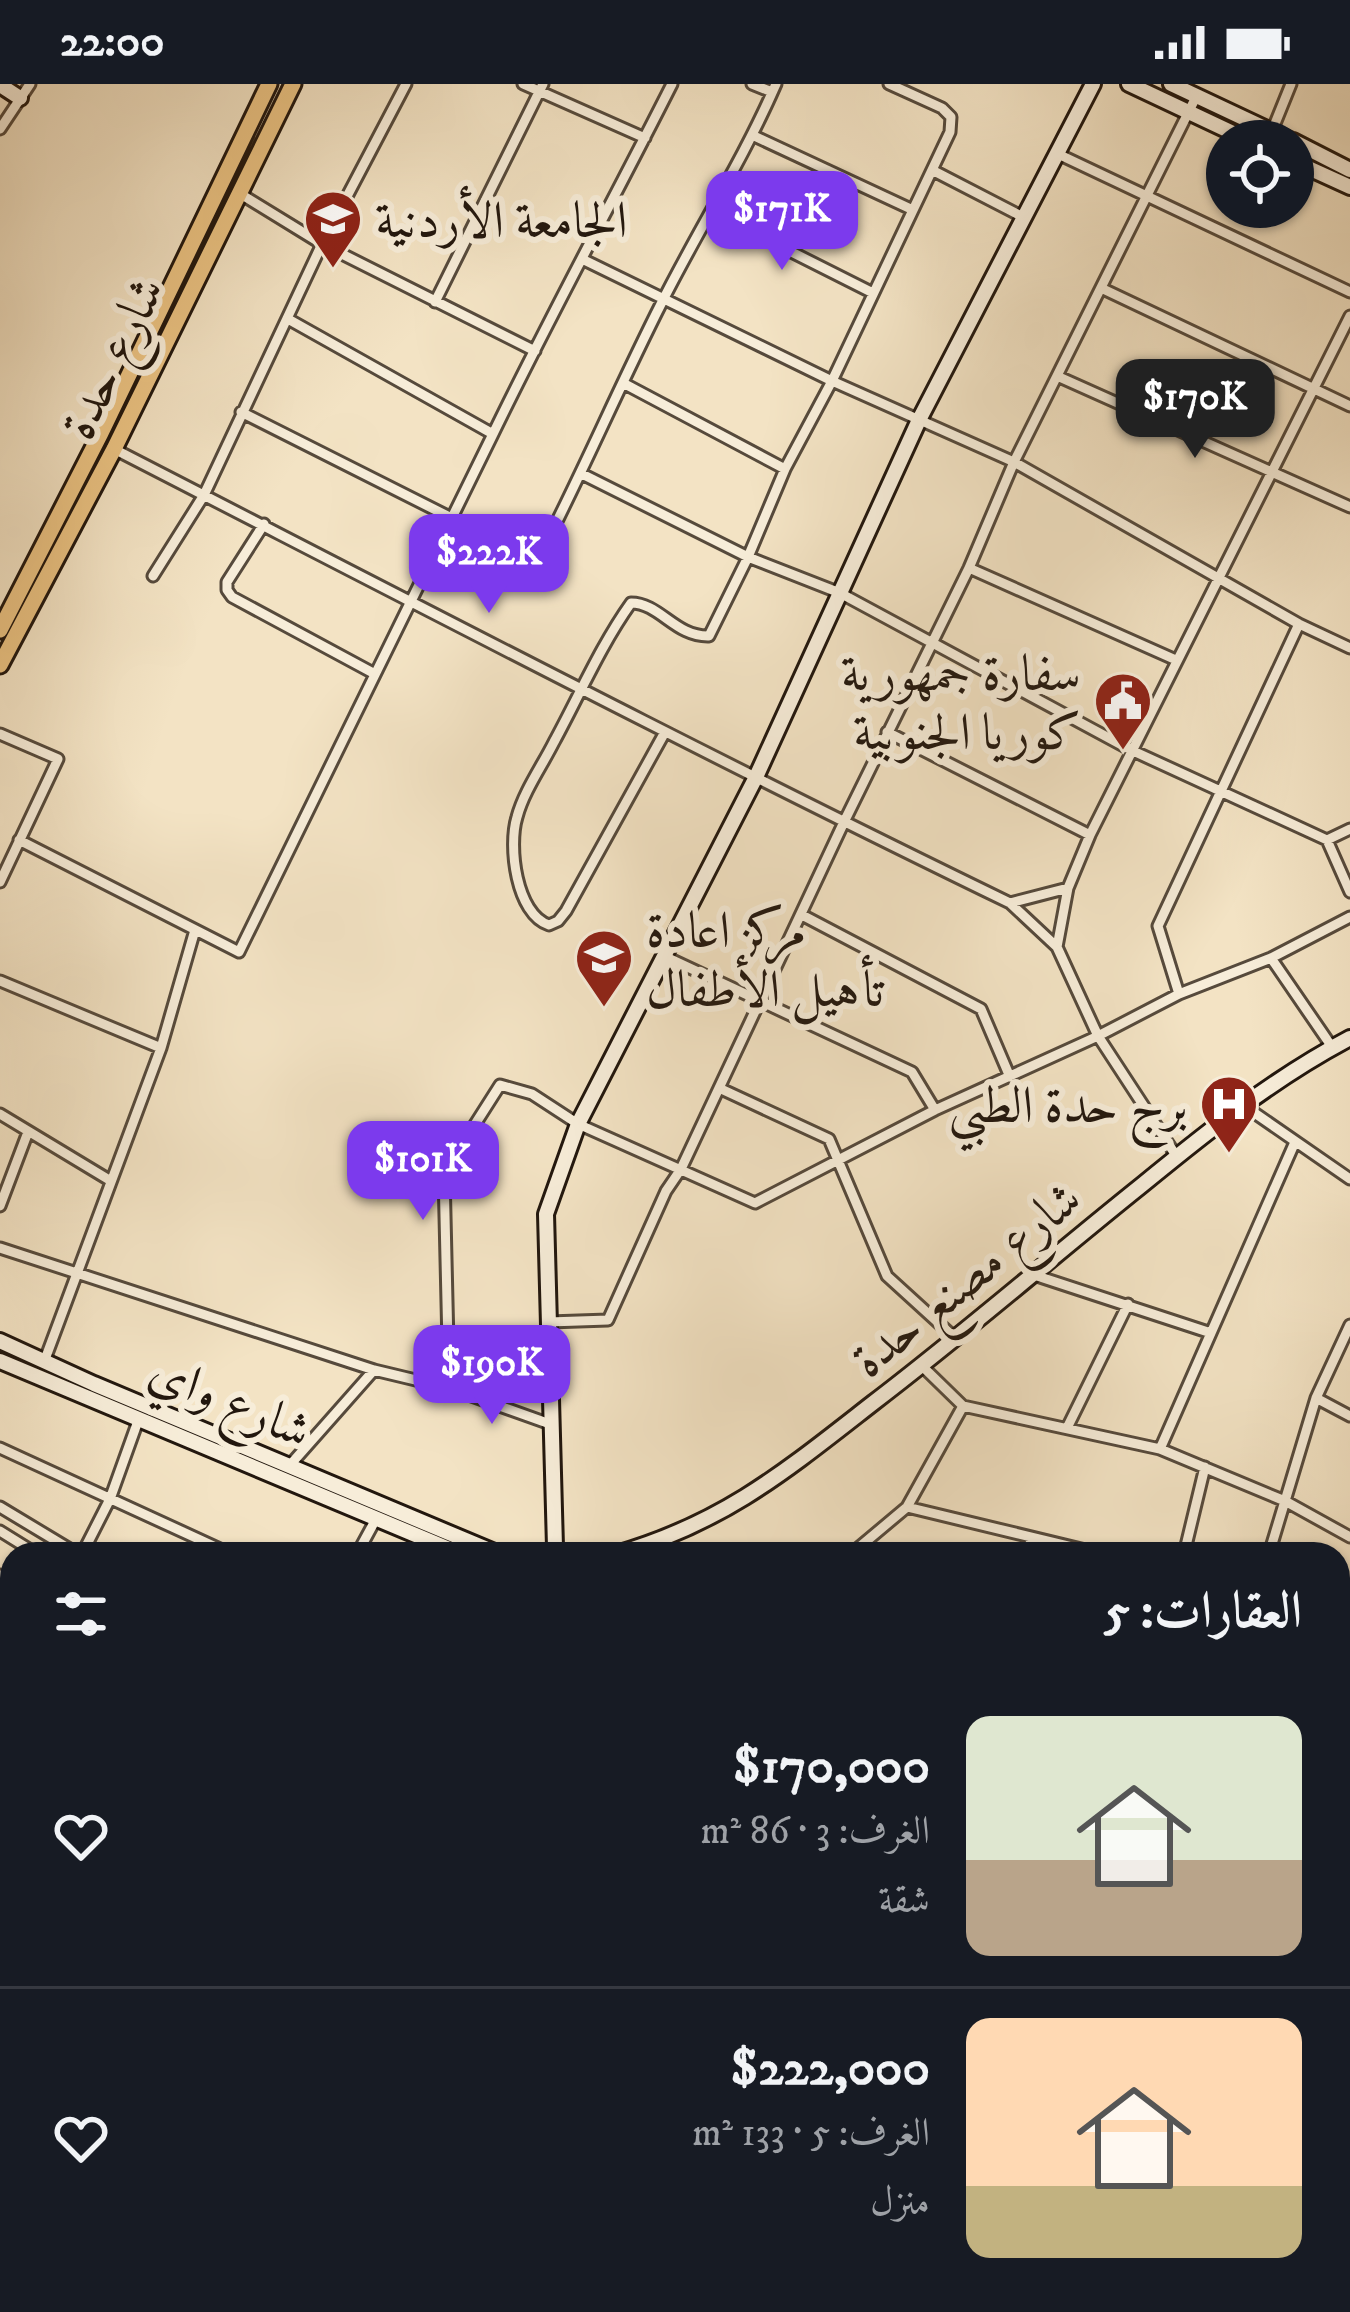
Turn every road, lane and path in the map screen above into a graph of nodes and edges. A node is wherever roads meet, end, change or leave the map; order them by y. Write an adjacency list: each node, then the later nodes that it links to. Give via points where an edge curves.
1 (30, 84): 17 (street)
2 (268, 84): 63 (main road, شارع حدة)
3 (292, 84): 31 (main road, شارع حدة)
4 (406, 84): 36 (street)
5 (523, 84): 14 (street)
6 (672, 84): 24 (street)
7 (752, 84): 15 (street)
8 (889, 84): 27 (street, via 951,117)
9 (1094, 84): 26 (street)
10 (1129, 84): 18 (street)
11 (1171, 84): 16 (street)
12 (1291, 84): 20 (street)
13 (0, 85): 17 (street)
14 (541, 88): 24 (street); 42 (street)
15 (774, 88): 23 (street)
16 (1196, 97): 18 (street); 19 (street)
17 (20, 98): 22 (street)
18 (1188, 113): 21 (street); 32 (street)
19 (1247, 120)
20 (1276, 120)
21 (1206, 121)
22 (0, 129)
23 (752, 135): 33 (street); 34 (street)
24 (645, 138): 37 (street)
25 (1314, 152): 28 (street)
26 (1058, 154): 32 (street); 35 (street)
27 (932, 170): 33 (street); 35 (street)
28 (1350, 170)
29 (1314, 171): 30 (street)
30 (1350, 187)
31 (239, 193): 36 (street); 54 (main road, شارع حدة)
32 (1147, 195): 38 (street); 39 (street)
33 (913, 210): 40 (street)
34 (712, 212): 40 (street); 41 (street)
35 (1025, 218): 52 (street)
36 (322, 244): 42 (street); 44 (street)
37 (582, 259): 41 (street); 45 (street)
38 (1101, 288): 46 (street); 49 (street)
39 (1350, 292)
40 (873, 293): 47 (street)
41 (663, 299): 47 (street); 48 (street)
42 (435, 302): 45 (street)
43 (1350, 316): 49 (street)
44 (289, 319): 51 (street); 53 (street)
45 (536, 351): 53 (street)
46 (1057, 376): 55 (street); 57 (street)
47 (832, 381): 52 (street); 56 (street)
48 (623, 383): 56 (street); 58 (street)
49 (1314, 389): 50 (street); 57 (street)
50 (1350, 406)
51 (242, 412): 59 (street); 61 (street)
52 (919, 420): 55 (street); 68 (street)
53 (493, 434): 61 (street)
54 (114, 449): 59 (street); 63 (main road, شارع حدة)
55 (1014, 462): 65 (street); 67 (street)
56 (785, 469): 64 (street)
57 (1274, 471): 60 (street); 67 (street)
58 (582, 474): 61 (street, via 537,561); 64 (street)
59 (204, 495): 62 (street); 66 (street)
60 (1350, 507)
61 (453, 520): 69 (street)
62 (264, 524): 69 (street); 76 (street, via 227,582 232,597)
63 (48, 555): 71 (main road, شارع حدة); 75 (main road, شارع حدة)
64 (748, 557): 68 (street); 77 (street, via 709,636 689,635 632,603)
65 (969, 568): 72 (street); 74 (street)
66 (153, 576)
67 (1219, 577): 70 (street); 74 (street)
68 (840, 593): 72 (street); 82 (street)
69 (410, 601): 76 (street); 77 (street)
70 (1299, 624): 73 (street); 83 (street)
71 (0, 630)
72 (931, 643): 79 (street); 81 (street)
73 (1350, 648)
74 (1176, 661): 81 (street)
75 (0, 665)
76 (375, 674): 95 (street, via 239,952)
77 (582, 690): 78 (street); 78 (street, via 512,835 526,904 538,921 549,925 566,911)
78 (665, 732): 82 (street)
79 (887, 732): 84 (street); 86 (street)
80 (0, 734): 87 (street, via 58,759)
81 (1131, 750): 83 (street); 86 (street)
82 (756, 777): 84 (street); 97 (street)
83 (1220, 792): 88 (street); 100 (street, via 1158,926)
84 (844, 822): 92 (street); 93 (street)
85 (1350, 829): 88 (street)
86 (1090, 836): 90 (street)
87 (19, 840): 89 (street); 95 (street)
88 (1327, 840): 91 (street)
89 (0, 881)
90 (1068, 888): 92 (street); 96 (street)
91 (1350, 892)
92 (1010, 903): 96 (street)
93 (802, 915): 101 (street); 106 (street, via 981,1009)
94 (1350, 917): 98 (street)
95 (195, 930): 105 (street)
96 (1057, 947): 102 (street)
97 (664, 956): 101 (street); 111 (street)
98 (1271, 958): 100 (street); 104 (street)
99 (0, 981): 105 (street)
100 (1180, 994): 102 (street)
101 (760, 1002): 107 (street); 109 (street, via 912,1072)
102 (1098, 1036): 106 (street); 114 (street)
103 (1350, 1038): 104 (street, شارع مصنع حدة)
104 (1332, 1047): 108 (street, شارع مصنع حدة)
105 (161, 1048): 118 (street)
106 (1010, 1077): 109 (street)
107 (719, 1088): 115 (street, via 819,1132); 116 (street)
108 (1243, 1105): 113 (street); 114 (street, شارع مصنع حدة)
109 (935, 1110): 115 (street)
110 (0, 1114): 112 (street)
111 (578, 1124): 116 (street); 124 (street, via 546,1214); 134 (street, via 532,1094 500,1085 444,1173)
112 (28, 1132): 118 (street); 119 (street)
113 (1295, 1142): 117 (street); 126 (street)
114 (1177, 1157): 122 (street, شارع مصنع حدة)
115 (838, 1160): 116 (street, via 754,1203); 127 (street, via 887,1276)
116 (681, 1169): 124 (street, via 608,1320)
117 (1350, 1179)
118 (111, 1181): 121 (street)
119 (0, 1206)
120 (0, 1248): 121 (street)
121 (77, 1274): 130 (street); 132 (street)
122 (1031, 1274): 123 (street); 127 (street, شارع مصنع حدة)
123 (1128, 1304): 126 (street); 141 (street)
124 (549, 1322): 140 (street)
125 (1350, 1325): 135 (street)
126 (1211, 1333): 143 (street)
127 (955, 1337): 131 (street, شارع مصنع حدة)
128 (0, 1341): 130 (street, شارع واي)
129 (0, 1361): 136 (street, شارع واي)
130 (44, 1362): 133 (street, شارع واي)
131 (922, 1366): 137 (street); 160 (street, شارع مصنع حدة, via 778,1477)
132 (374, 1370): 134 (street); 144 (street)
133 (94, 1384): 136 (street); 144 (street, شارع واي)
134 (449, 1388): 140 (street)
135 (1316, 1398): 138 (street); 147 (street)
136 (88, 1399): 139 (street, شارع واي)
137 (963, 1406): 141 (street); 149 (street)
138 (1350, 1415)
139 (138, 1421): 146 (street); 150 (street, شارع واي)
140 (550, 1424): 159 (street)
141 (1067, 1429): 143 (street)
142 (0, 1448): 146 (street)
143 (1160, 1449): 145 (street)
144 (290, 1466): 158 (street, شارع واي)
145 (1205, 1467): 147 (street); 164 (street)
146 (110, 1498): 154 (street); 155 (street)
147 (1285, 1501): 151 (street); 165 (street)
148 (0, 1507): 153 (street)
149 (908, 1507): 152 (street); 161 (street)
150 (376, 1519): 156 (street); 157 (street, شارع واي)
151 (1350, 1537)
152 (1033, 1539): 162 (street); 163 (street)
153 (60, 1542)
154 (86, 1542)
155 (205, 1542)
156 (363, 1542)
157 (432, 1542)
158 (470, 1542)
159 (555, 1542)
160 (667, 1542)
161 (866, 1542)
162 (1031, 1542)
163 (1047, 1542)
164 (1187, 1542)
165 (1273, 1542)

